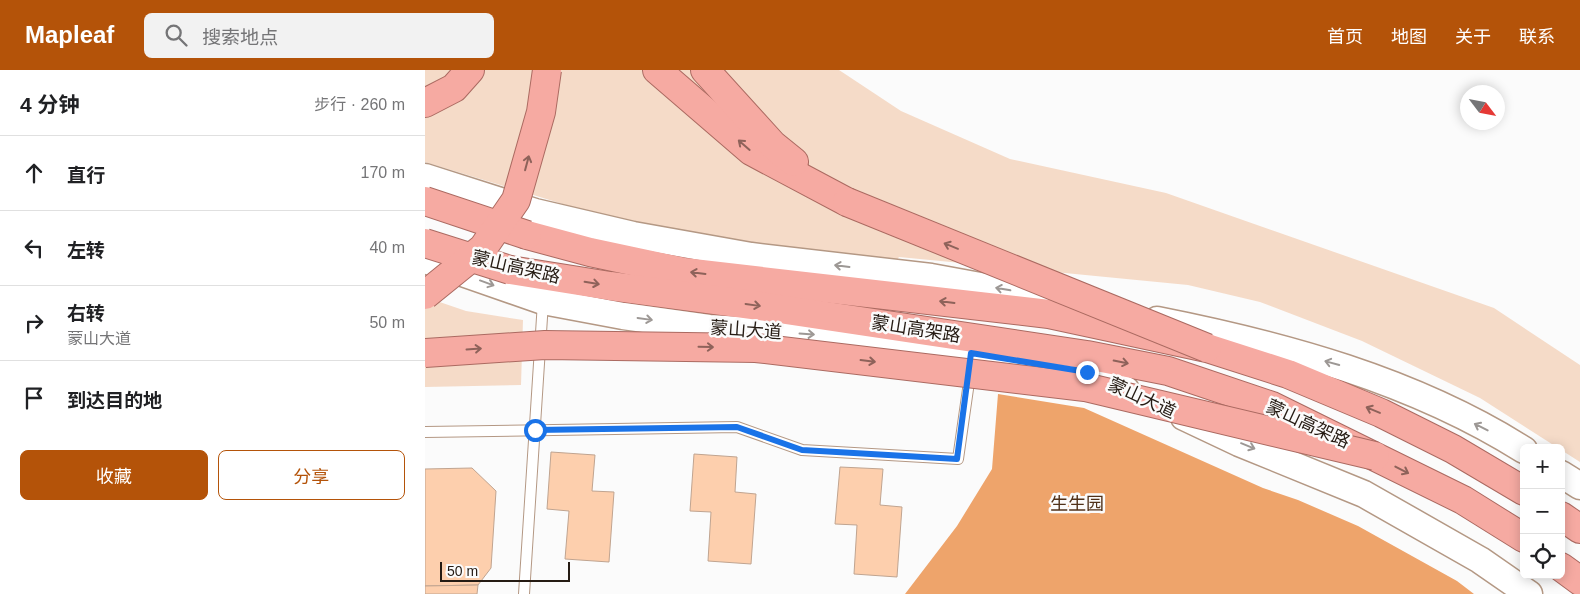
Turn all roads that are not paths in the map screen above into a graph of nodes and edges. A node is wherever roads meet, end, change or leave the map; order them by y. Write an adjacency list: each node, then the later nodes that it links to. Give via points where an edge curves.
1 (470, 70): 5 (highway, via 454,88)
2 (547, 70): 11 (highway, one-way to 2, bridge, via 483,248 516,200 541,112)
3 (657, 70): 8 (highway, one-way to 3, via 751,151)
4 (705, 70): 8 (highway, via 773,145)
5 (425, 103)
6 (425, 176): 18 (main road, one-way to 6, via 1434,403 1344,366 1219,332 931,277 751,256 633,235 535,212)
7 (425, 201): 13 (highway, 蒙山高架路, one-way to 7, bridge, via 1049,314 684,272 527,235)
8 (847, 202): 13 (highway, one-way to 8, bridge)
9 (425, 243): 19 (highway, 蒙山高架路, one-way to 19, bridge, via 510,270 1068,352 1168,371 1272,406)
10 (425, 260): 12 (main road, 蒙山大道, one-way to 12)
11 (425, 295)
12 (543, 302): 15 (main road, 蒙山大道, one-way to 15, via 709,328 815,335); 16 (lane)
13 (1207, 348): 22 (highway, 蒙山高架路, one-way to 13, via 1453,449 1381,413 1288,374)
14 (425, 352): 19 (highway, one-way to 19, bridge, via 545,344 756,348 1085,387)
15 (971, 353): 16 (lane, via 957,459 802,450 737,427); 27 (main road, 蒙山大道, one-way to 27, via 1087,372 1239,443 1364,494 1480,560)
16 (535, 430): 17 (lane); 26 (lane)
17 (425, 432)
18 (1520, 448)
19 (1375, 456): 25 (highway, 蒙山高架路, one-way to 25, via 1463,500)
20 (1565, 477): 21 (main road)
21 (1580, 486)
22 (1521, 489)
23 (1565, 519): 24 (highway)
24 (1580, 529)
25 (1520, 536)
26 (524, 594)
27 (1529, 594)

